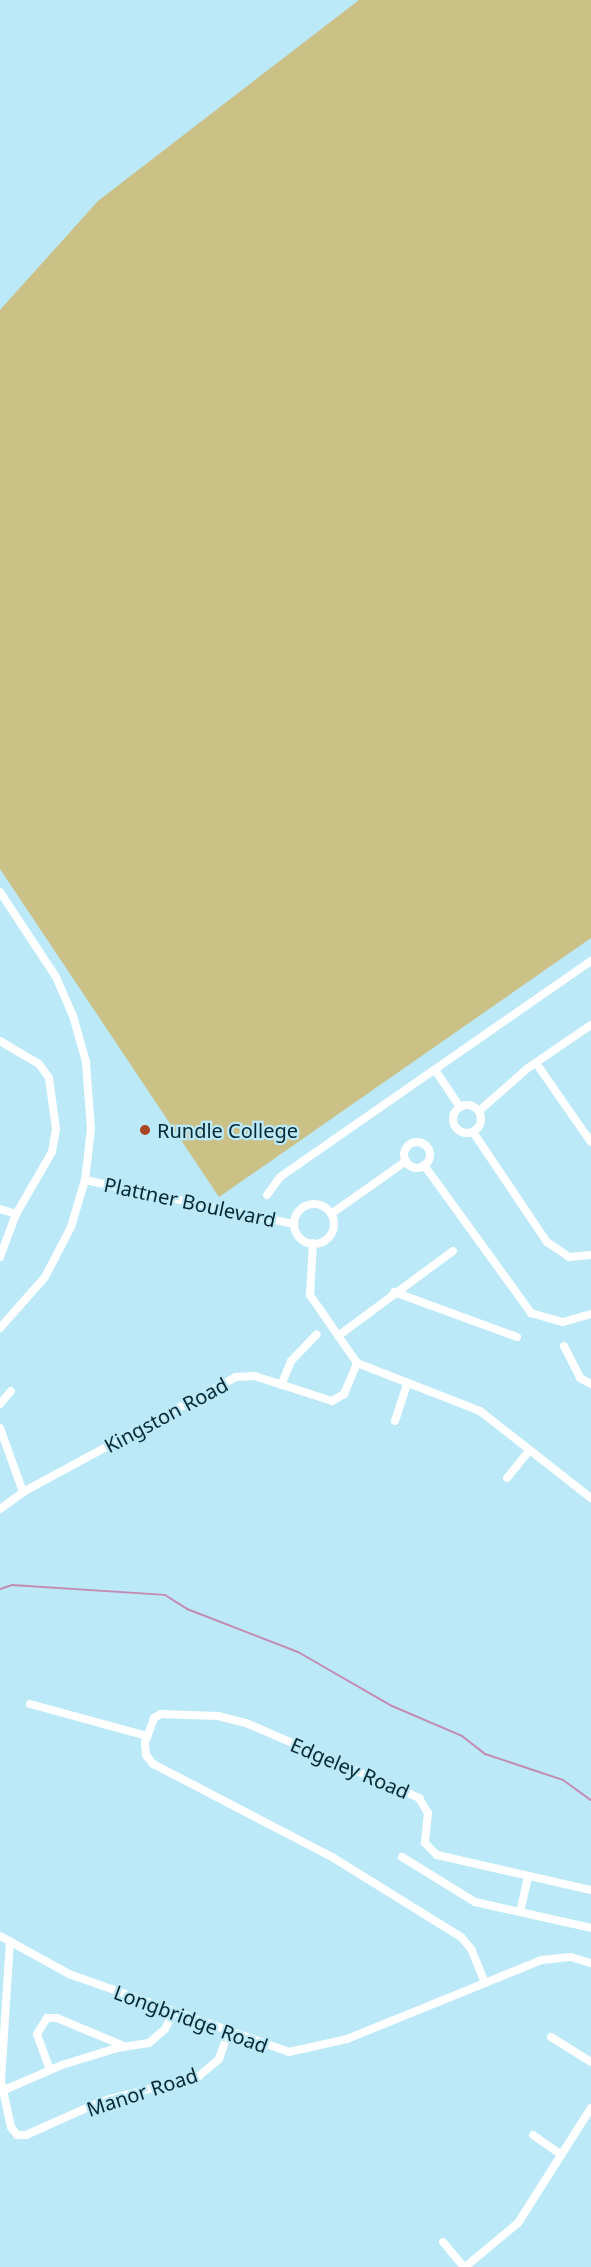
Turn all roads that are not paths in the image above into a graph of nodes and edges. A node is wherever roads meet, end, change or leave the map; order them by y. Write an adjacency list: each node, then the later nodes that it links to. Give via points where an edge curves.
1 (0, 892): 13 (street, Plattner Boulevard, via 56,977 80,1038 91,1098)
2 (591, 961): 6 (street)
3 (591, 1024): 5 (street)
4 (0, 1041): 16 (street, via 39,1064 49,1078 56,1108 52,1152)
5 (536, 1063): 8 (street); 10 (street)
6 (435, 1070): 7 (street); 14 (street, via 280,1177)
7 (460, 1107): 8 (street, via 471,1105); 9 (street, via 453,1116 456,1128)
8 (479, 1112): 9 (street, via 481,1121)
9 (472, 1132): 21 (street, via 547,1242 569,1257)
10 (591, 1142)
11 (406, 1161): 12 (street, via 416,1167); 12 (street, via 409,1145 420,1142 429,1151); 17 (street)
12 (424, 1166): 24 (street, via 531,1313 563,1322)
13 (85, 1180): 18 (street, Plattner Boulevard); 25 (street, Plattner Boulevard, via 45,1277)
14 (267, 1195)
15 (0, 1209): 16 (street)
16 (16, 1214): 22 (street)
17 (331, 1214): 18 (street, via 321,1205 309,1204 298,1212); 19 (street, via 329,1236)
18 (294, 1224): 19 (street, via 302,1239)
19 (313, 1243): 27 (street, via 310,1295)
20 (453, 1251): 23 (street)
21 (591, 1255)
22 (0, 1257)
23 (394, 1292): 27 (street); 28 (street)
24 (591, 1314)
25 (0, 1328)
26 (317, 1334): 33 (street, via 291,1361)
27 (338, 1336): 30 (street)
28 (517, 1337)
29 (564, 1346): 32 (street, via 580,1378)
30 (357, 1363): 31 (street); 33 (street, Kingston Road, via 345,1394 332,1401)
31 (407, 1383): 36 (street); 39 (street, via 480,1411)
32 (591, 1384)
33 (281, 1385): 41 (street, Kingston Road, via 255,1376 236,1377)
34 (10, 1391): 35 (street)
35 (0, 1404)
36 (395, 1421)
37 (0, 1428): 38 (street)
38 (2, 1440): 41 (street)
39 (531, 1450): 40 (street); 42 (street)
40 (507, 1478)
41 (23, 1492): 43 (street, Kingston Road)
42 (591, 1498)
43 (0, 1509)
44 (30, 1704): 45 (street)
45 (147, 1736): 47 (street, Edgeley Road, via 154,1718 161,1714 218,1716 246,1723 419,1798 428,1813 425,1843 433,1853); 54 (street, via 146,1755 153,1764 332,1857 461,1937 472,1950)
46 (402, 1857): 49 (street, via 475,1902)
47 (528, 1876): 48 (street, Edgeley Road); 49 (street)
48 (591, 1890)
49 (520, 1912): 50 (street)
50 (591, 1928)
51 (0, 1936): 52 (street, Longbridge Road)
52 (10, 1941): 55 (street, Longbridge Road, via 69,1974); 61 (street, Manor Road)
53 (591, 1963): 54 (street, Longbridge Road, via 578,1958 554,1958)
54 (485, 1983): 56 (street, Longbridge Road, via 347,2039 299,2051 271,2049)
55 (173, 2013): 56 (street, Longbridge Road); 58 (street, via 159,2036 149,2043)
56 (228, 2033): 61 (street, Manor Road, via 219,2059 199,2076 102,2101 26,2135 17,2134 11,2127)
57 (551, 2037): 59 (street)
58 (124, 2046): 60 (street); 60 (street, via 47,2018 37,2034)
59 (591, 2062)
60 (50, 2070): 61 (street)
61 (2, 2091)
62 (591, 2108): 64 (street)
63 (533, 2135): 64 (street)
64 (562, 2155): 66 (street, via 512,2230)
65 (443, 2242): 66 (street)
66 (464, 2267)

